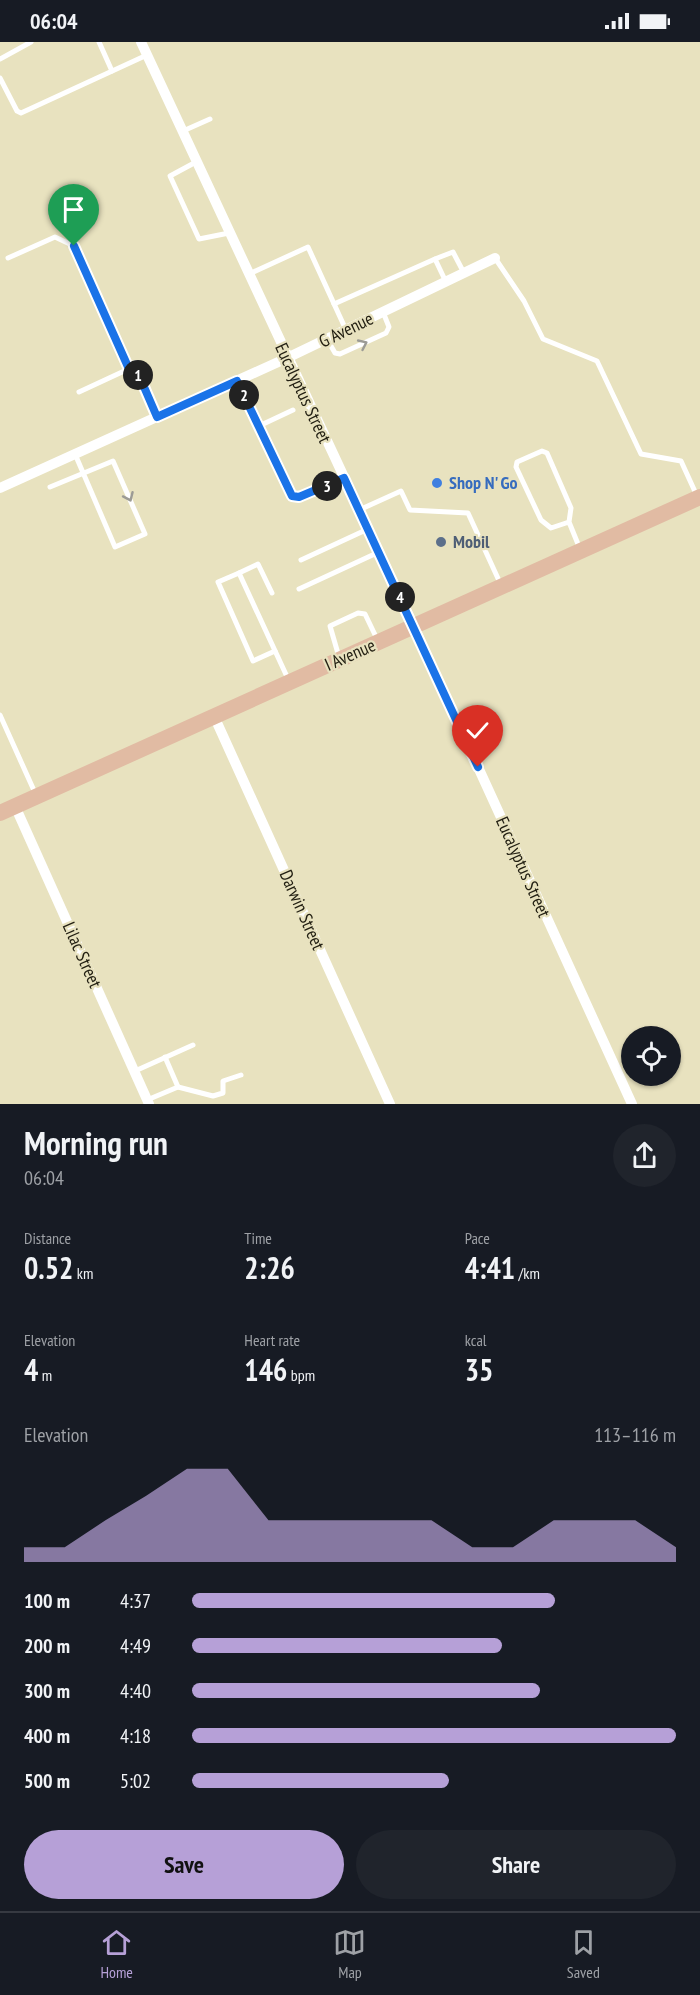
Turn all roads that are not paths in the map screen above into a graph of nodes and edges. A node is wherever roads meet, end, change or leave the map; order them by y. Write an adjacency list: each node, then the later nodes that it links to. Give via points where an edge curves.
1 (31, 42): 5 (lane)
2 (99, 42): 6 (lane)
3 (141, 42): 4 (street, Eucalyptus Street)
4 (147, 55): 6 (lane); 9 (street, Eucalyptus Street)
5 (0, 59)
6 (112, 71): 7 (lane, via 21,113)
7 (0, 78)
8 (210, 119): 9 (lane)
9 (182, 131): 10 (street, Eucalyptus Street)
10 (196, 162): 11 (street, Eucalyptus Street); 11 (lane, via 170,176 184,208 199,240)
11 (229, 234): 16 (street, Eucalyptus Street)
12 (8, 258): 23 (lane, via 55,237 74,246)
13 (495, 258): 15 (street, G Avenue); 34 (lane, via 524,301 543,339 597,361 641,454 681,460)
14 (435, 259): 15 (lane, via 453,252); 17 (lane); 18 (lane)
15 (464, 273): 17 (street, G Avenue)
16 (248, 274): 18 (lane, via 308,247); 22 (street, Eucalyptus Street)
17 (446, 282): 19 (street, G Avenue)
18 (334, 304): 20 (lane)
19 (383, 312): 20 (street, G Avenue); 21 (lane, one-way to 19, via 334,353 340,354 386,333 389,327)
20 (346, 330): 21 (street, G Avenue)
21 (327, 339): 22 (street, G Avenue)
22 (286, 358): 24 (street, G Avenue); 31 (street, Eucalyptus Street)
23 (129, 369): 25 (lane); 27 (lane, via 135,366)
24 (237, 381): 27 (street, G Avenue); 28 (lane)
25 (80, 392)
26 (293, 410): 28 (lane)
27 (157, 417): 29 (street, G Avenue)
28 (259, 426): 31 (lane, via 292,496 299,497)
29 (75, 454): 30 (lane); 33 (street, G Avenue)
30 (83, 473): 30 (lane, one-way to 30, via 113,461 145,534 115,547); 32 (lane)
31 (344, 478): 35 (street, Eucalyptus Street)
32 (50, 487)
33 (0, 489)
34 (699, 499): 38 (main road, I Avenue)
35 (359, 510): 37 (street, Eucalyptus Street); 42 (lane, via 401,490 411,510 468,513)
36 (569, 522): 36 (lane, via 571,508 547,453 542,451 518,462 516,467 542,520 551,528); 38 (lane)
37 (368, 529): 39 (street, Eucalyptus Street); 40 (lane)
38 (581, 551): 42 (main road, I Avenue)
39 (379, 552): 43 (lane); 45 (street, Eucalyptus Street)
40 (301, 560)
41 (239, 573): 44 (lane, via 258,564); 47 (lane); 47 (lane, via 218,582 253,661)
42 (502, 587): 45 (main road, I Avenue)
43 (298, 589)
44 (272, 593)
45 (414, 627): 46 (main road, I Avenue); 61 (street, Eucalyptus Street)
46 (378, 643): 48 (main road, I Avenue); 48 (lane, via 362,612 342,620 329,630)
47 (275, 651): 49 (lane)
48 (341, 660): 49 (main road, I Avenue)
49 (290, 682): 51 (main road, I Avenue)
50 (0, 716): 52 (lane)
51 (214, 716): 52 (main road, I Avenue); 60 (street, Darwin Street)
52 (36, 796): 53 (main road, I Avenue)
53 (7, 810): 56 (street, Lilac Street)
54 (193, 1045): 55 (lane)
55 (165, 1058): 56 (lane); 58 (lane)
56 (135, 1071): 59 (street, Lilac Street)
57 (241, 1075): 58 (lane, via 223,1081 223,1093 213,1096)
58 (178, 1087): 59 (lane)
59 (148, 1102)
60 (390, 1104)
61 (632, 1104)

